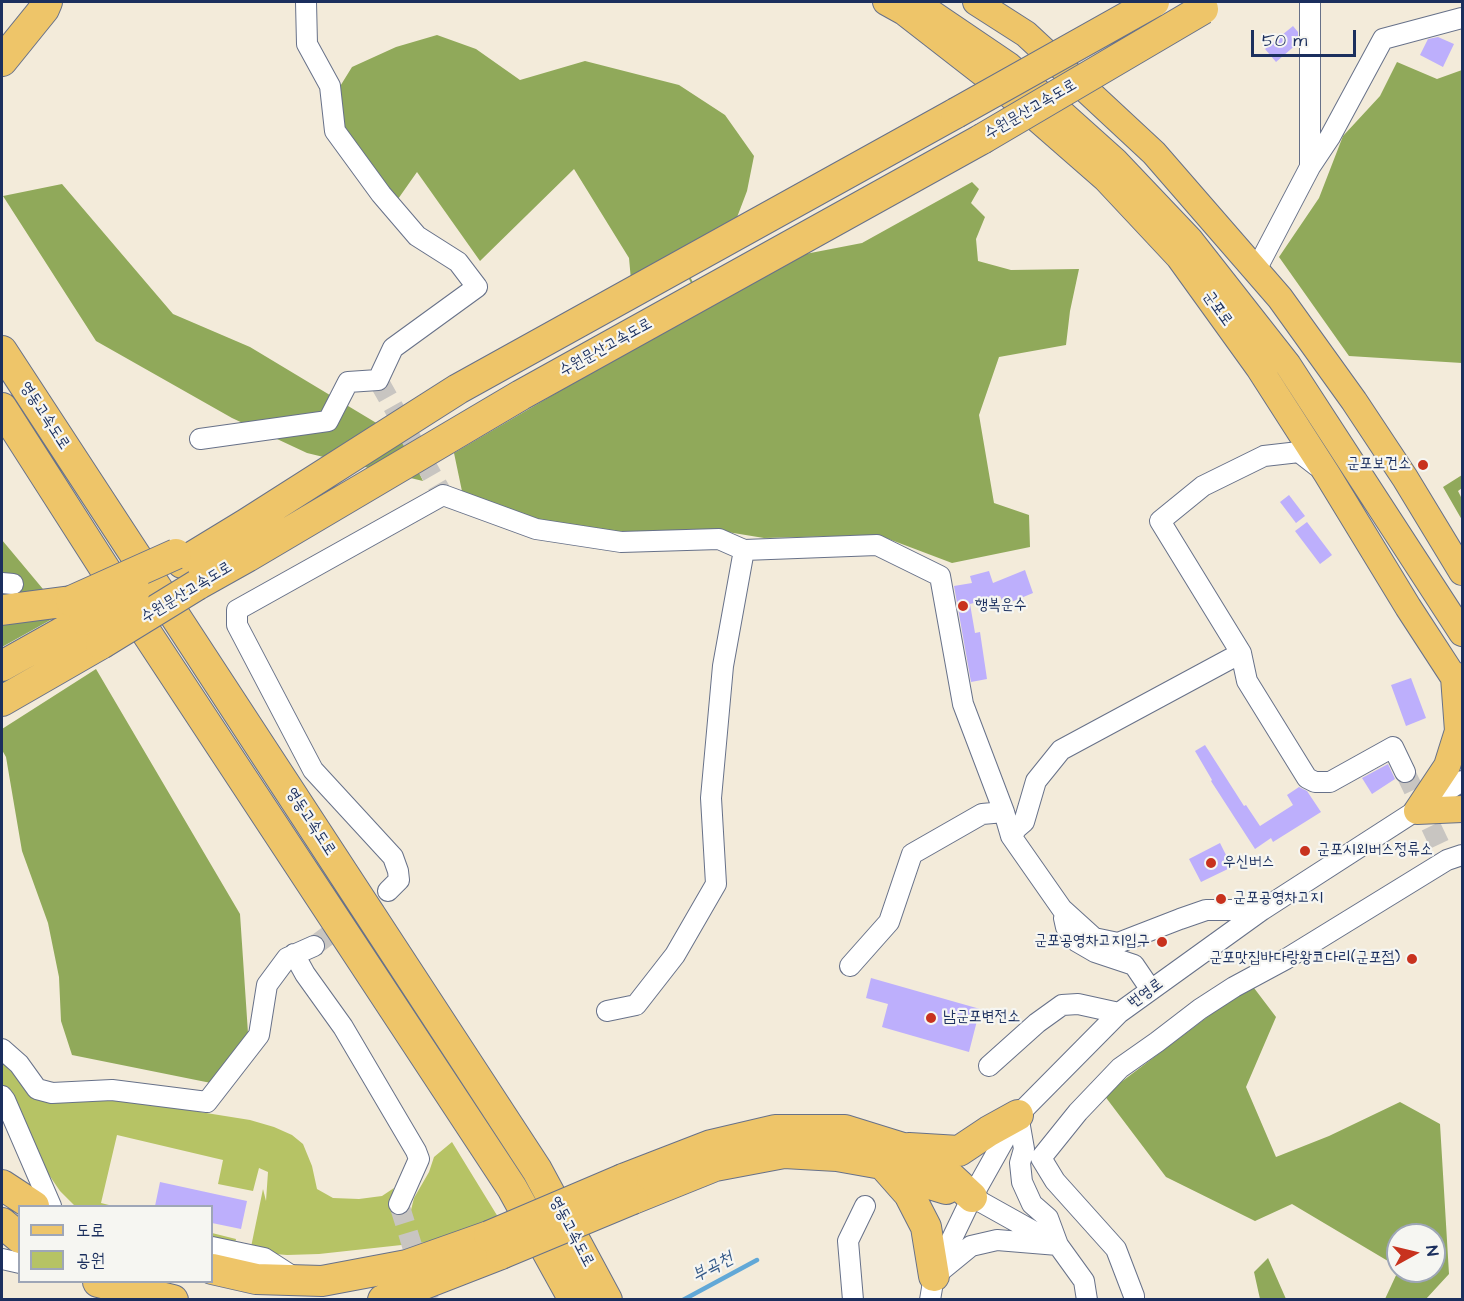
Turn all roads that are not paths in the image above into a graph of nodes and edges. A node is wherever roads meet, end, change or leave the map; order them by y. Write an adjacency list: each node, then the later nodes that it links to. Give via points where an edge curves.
1 (28, 2): 12 (highway)
2 (47, 2): 13 (highway)
3 (306, 2): 19 (street, via 307,44 330,86 335,131 417,236 458,262 477,287 393,348 378,380 348,382 328,421)
4 (886, 2): 20 (main road, 군포로, via 1011,96 1106,179 1179,257 1259,368)
5 (915, 2): 28 (main road, 군포로, via 1008,65 1115,161 1190,240 1287,365)
6 (946, 2): 26 (main road, via 1074,101 1152,176 1221,252 1290,339)
7 (976, 2): 15 (main road, via 1026,34 1154,153)
8 (1154, 2): 23 (highway, 수원문산고속도로, bridge, via 458,389)
9 (1310, 2): 14 (street)
10 (1209, 5): 23 (highway, 수원문산고속도로, bridge, via 982,139 521,395 247,557)
11 (1462, 18): 14 (street, via 1383,39)
12 (2, 40)
13 (2, 61)
14 (1310, 167): 15 (street)
15 (1256, 270): 22 (main road, via 1354,401)
16 (2, 351): 75 (highway, 영동고속도로, via 537,1170)
17 (2, 408): 24 (highway, 영동고속도로)
18 (2, 439): 24 (highway)
19 (200, 439)
20 (1327, 474): 29 (street, via 1299,452 1264,456 1203,486 1160,521); 31 (main road, 군포로, via 1408,607)
21 (744, 549): 37 (street, via 877,545 940,576 963,704); 40 (street, via 719,539 621,542 536,529 443,495 237,610 237,625 313,770 393,857 399,880); 47 (street, via 723,666 711,798 716,884 675,955 636,1005)
22 (1459, 561)
23 (185, 567): 27 (highway, 수원문산고속도로, bridge); 32 (highway, 수원문산고속도로, bridge, via 101,644)
24 (119, 591): 74 (highway, 영동고속도로, via 512,1188)
25 (5, 592): 27 (highway)
26 (1462, 607)
27 (78, 610): 30 (highway, 수원문산고속도로)
28 (1462, 633)
29 (1241, 653): 33 (street, via 1247,681 1307,778 1330,782 1393,747); 38 (street, via 1060,750 1036,781 1024,822)
30 (2, 666)
31 (1460, 680): 36 (main road, via 1458,731 1447,766)
32 (7, 699)
33 (1405, 772)
34 (1462, 780): 36 (street, 번영로)
35 (1462, 809): 36 (main road)
36 (1417, 811): 42 (street, 번영로)
37 (1004, 812): 38 (street); 45 (street, via 982,814 912,854 890,922)
38 (1011, 836): 41 (street)
39 (1462, 855): 53 (street, via 1447,860 1200,1009 1120,1068)
40 (388, 891)
41 (1062, 909): 42 (street, via 1094,938 1118,943 1206,910); 46 (street, via 1066,927 1076,941 1134,965)
42 (1262, 910): 46 (street, 번영로)
43 (314, 946): 44 (street)
44 (294, 954): 49 (street, via 267,985 259,1035 207,1102 112,1090 52,1093 37,1089); 57 (street, via 343,1027 416,1151 419,1159)
45 (850, 966)
46 (1151, 990): 48 (street, 번영로)
47 (608, 1011)
48 (1119, 1014): 50 (street, via 1078,1004 1062,1005); 52 (street, 번영로)
49 (2, 1049)
50 (988, 1066)
51 (2, 1096): 59 (street)
52 (1018, 1115): 53 (street); 54 (highway, via 959,1151); 56 (street, 번영로)
53 (1032, 1154): 64 (street, via 1020,1163 1022,1182 1032,1204 1048,1218); 78 (street, via 1116,1249)
54 (893, 1156): 56 (highway, via 945,1172); 63 (highway, bridge, via 845,1130 775,1130 711,1145 628,1189); 71 (highway, via 926,1227)
55 (2, 1185): 58 (highway)
56 (972, 1197): 64 (street); 71 (street, 번영로)
57 (399, 1203)
58 (32, 1205)
59 (51, 1205)
60 (865, 1206): 76 (street, via 848,1241)
61 (2, 1223): 62 (highway)
62 (18, 1236)
63 (495, 1245): 69 (highway, via 322,1281); 73 (highway)
64 (1058, 1245): 71 (street, via 997,1240 971,1246); 77 (street, via 1084,1281)
65 (213, 1247): 69 (street, via 264,1258)
66 (2, 1259): 67 (street)
67 (18, 1263)
68 (213, 1269): 69 (highway, via 256,1279)
69 (298, 1280)
70 (106, 1283): 72 (highway)
71 (932, 1288)
72 (173, 1299)
73 (383, 1299)
74 (574, 1299)
75 (607, 1299)
76 (854, 1299)
77 (1087, 1299)
78 (1134, 1299)

